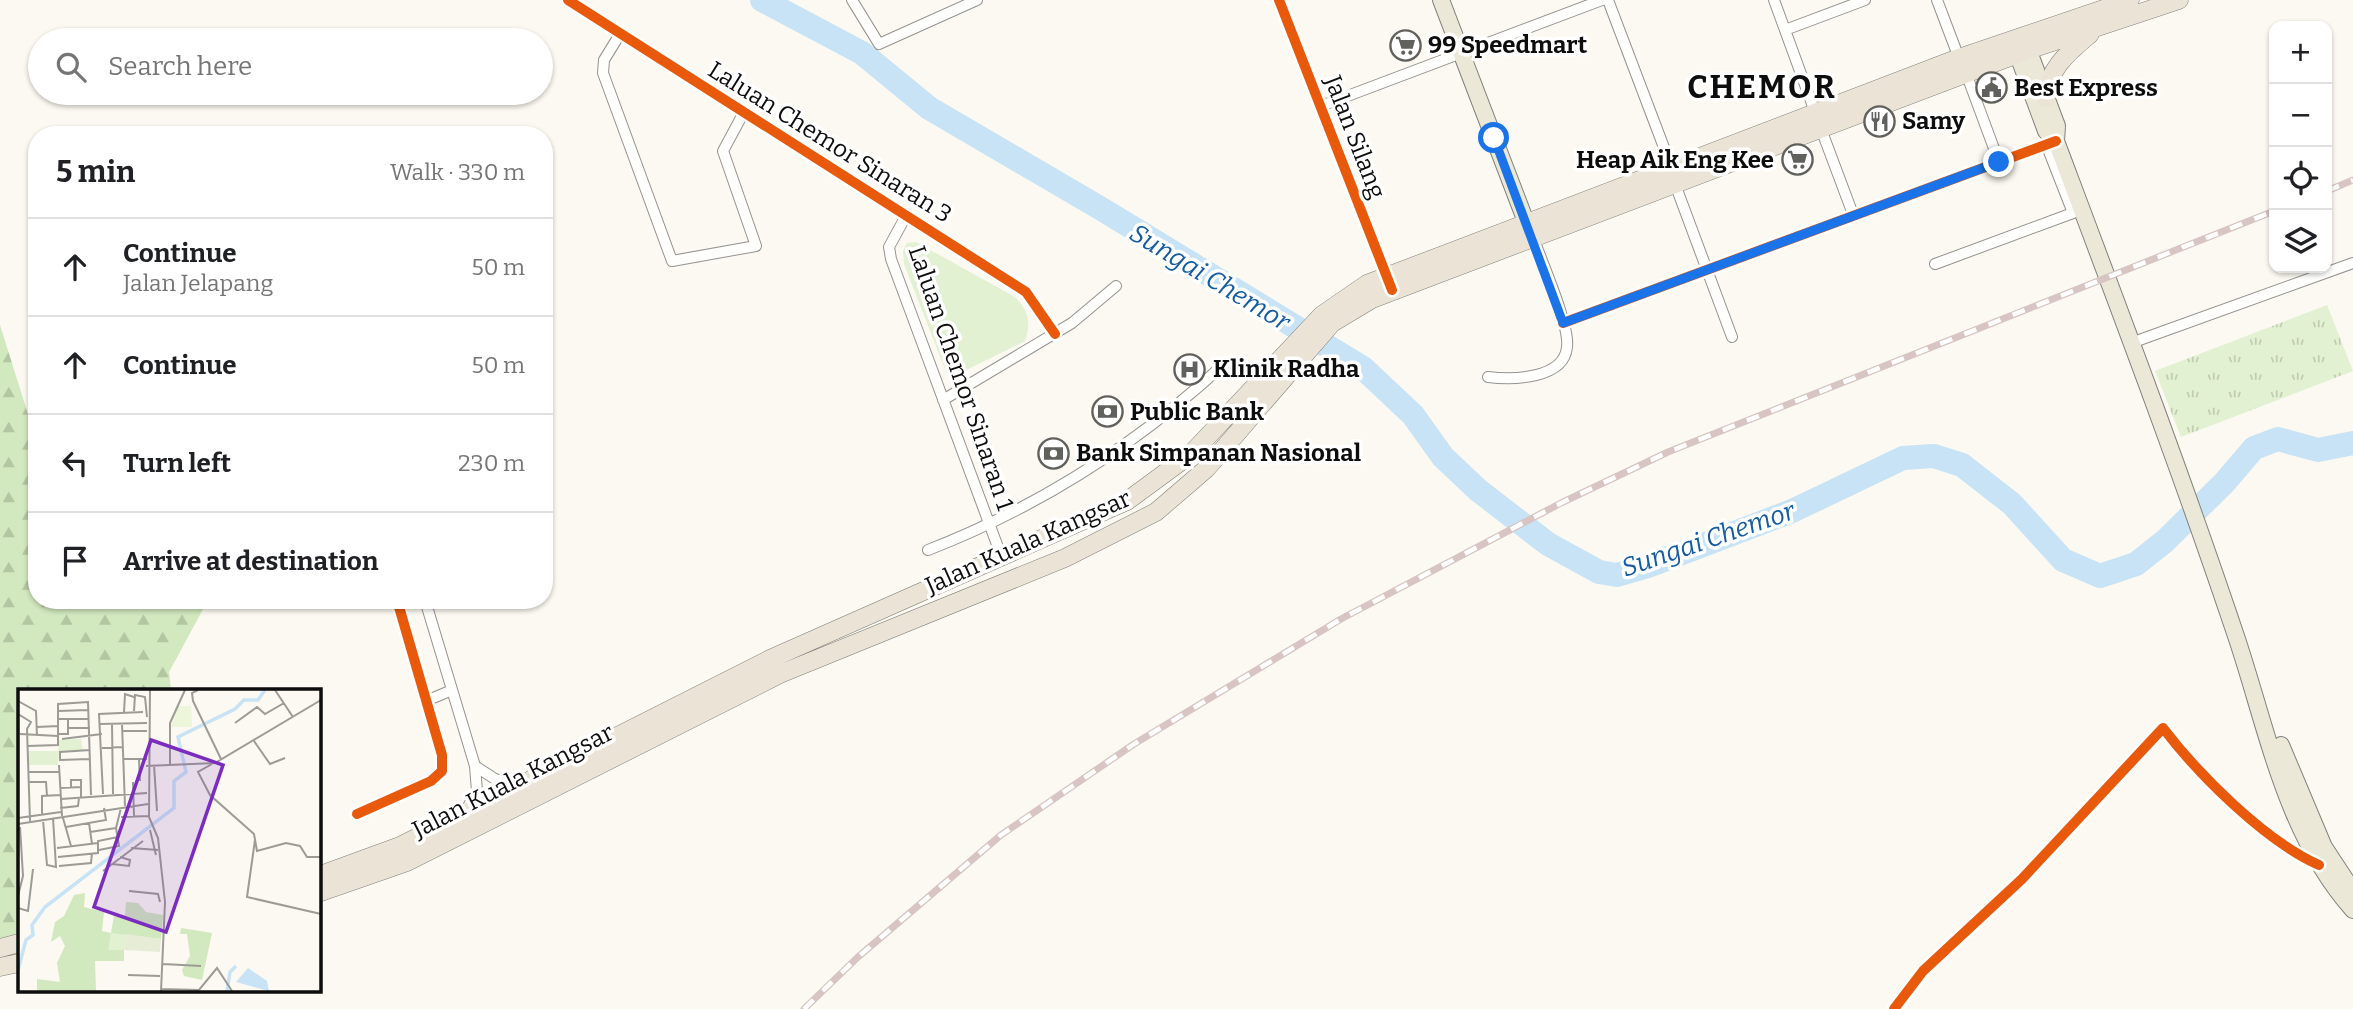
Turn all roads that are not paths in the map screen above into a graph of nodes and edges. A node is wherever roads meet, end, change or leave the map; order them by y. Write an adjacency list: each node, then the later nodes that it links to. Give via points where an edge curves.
1 (568, 0): 16 (street, Laluan Chemor Sinaran 3)
2 (852, 0): 3 (street, via 879,44)
3 (977, 0)
4 (1279, 0): 21 (street, Jalan Silang)
5 (1441, 0): 18 (main road)
6 (1451, 0): 18 (main road)
7 (1602, 0): 18 (street)
8 (1608, 0): 26 (street)
9 (1774, 0): 15 (street)
10 (1865, 0): 15 (street)
11 (1937, 0): 19 (street)
12 (2130, 0): 14 (highway, Jalan Kuala Kangsar)
13 (2179, 0): 14 (highway, Jalan Kuala Kangsar)
14 (2101, 15): 17 (highway, Jalan Kuala Kangsar); 20 (highway, via 2064,56 2047,83)
15 (1785, 30): 23 (street)
16 (620, 34): 22 (street, Laluan Chemor Sinaran 3); 22 (street, via 604,60 603,73 672,261 756,246 723,151)
17 (2020, 45): 19 (highway, Jalan Kuala Kangsar); 20 (main road); 24 (main road)
18 (1467, 51): 21 (street); 29 (main road)
19 (1962, 66): 23 (highway, Jalan Kuala Kangsar); 25 (street)
20 (2046, 98): 24 (main road, via 2057,126)
21 (1321, 106): 33 (street, Jalan Silang)
22 (744, 112): 27 (street, Laluan Chemor Sinaran 3)
23 (1818, 120): 26 (highway, Jalan Kuala Kangsar); 28 (street)
24 (2051, 143): 25 (street); 31 (street, via 2073,213); 38 (main road)
25 (1999, 162): 28 (street)
26 (1673, 175): 29 (highway, Jalan Kuala Kangsar); 32 (street)
27 (907, 214): 36 (street, Laluan Chemor Sinaran 3, via 1026,292); 42 (street, Laluan Chemor Sinaran 1, via 889,253)
28 (1854, 217): 32 (street)
29 (1529, 225): 33 (highway, Jalan Kuala Kangsar); 35 (street)
30 (2353, 263): 38 (street)
31 (1935, 264)
32 (1708, 271): 35 (street); 37 (street)
33 (1389, 283): 39 (highway, Jalan Kuala Kangsar, via 1359,305 1327,319)
34 (1116, 286): 36 (street)
35 (1563, 323): 41 (street, via 1568,345 1563,360 1519,379)
36 (1055, 334): 42 (street)
37 (1732, 337)
38 (2131, 343): 50 (main road)
39 (1290, 358): 43 (highway, Jalan Kuala Kangsar, via 1206,469); 46 (highway, Jalan Kuala Kangsar, via 1213,434 1149,488)
40 (1223, 365): 44 (street, via 1152,427)
41 (1488, 377)
42 (943, 400): 44 (street, Laluan Chemor Sinaran 1)
43 (1140, 521): 46 (highway, via 1030,560); 47 (highway, Jalan Kuala Kangsar, via 1065,558)
44 (990, 526): 45 (street); 46 (street, Laluan Chemor Sinaran 1)
45 (928, 550)
46 (1002, 558): 47 (highway, via 991,576); 54 (highway, Jalan Kuala Kangsar, via 770,659)
47 (954, 602): 59 (highway, Jalan Kuala Kangsar, via 769,678 407,862)
48 (400, 609): 52 (street)
49 (428, 609): 51 (street)
50 (2237, 640): 57 (main road, via 2300,832); 60 (main road, via 2324,847)
51 (452, 690): 52 (street); 53 (street)
52 (426, 701): 55 (street, via 442,755 442,771 431,781)
53 (475, 766): 54 (street, via 495,779); 56 (street, via 477,791)
54 (519, 786): 56 (highway, Jalan Kuala Kangsar)
55 (357, 814)
56 (462, 815): 58 (highway, Jalan Kuala Kangsar, via 377,856)
57 (2319, 866): 61 (main road); 66 (street, via 2294,854 2265,830 2163,728 2022,878 1923,971)
58 (320, 875)
59 (320, 891)
60 (2353, 891)
61 (2353, 910)
62 (18, 943): 63 (highway)
63 (0, 948)
64 (18, 963): 65 (highway)
65 (0, 967)
66 (1895, 1009)

